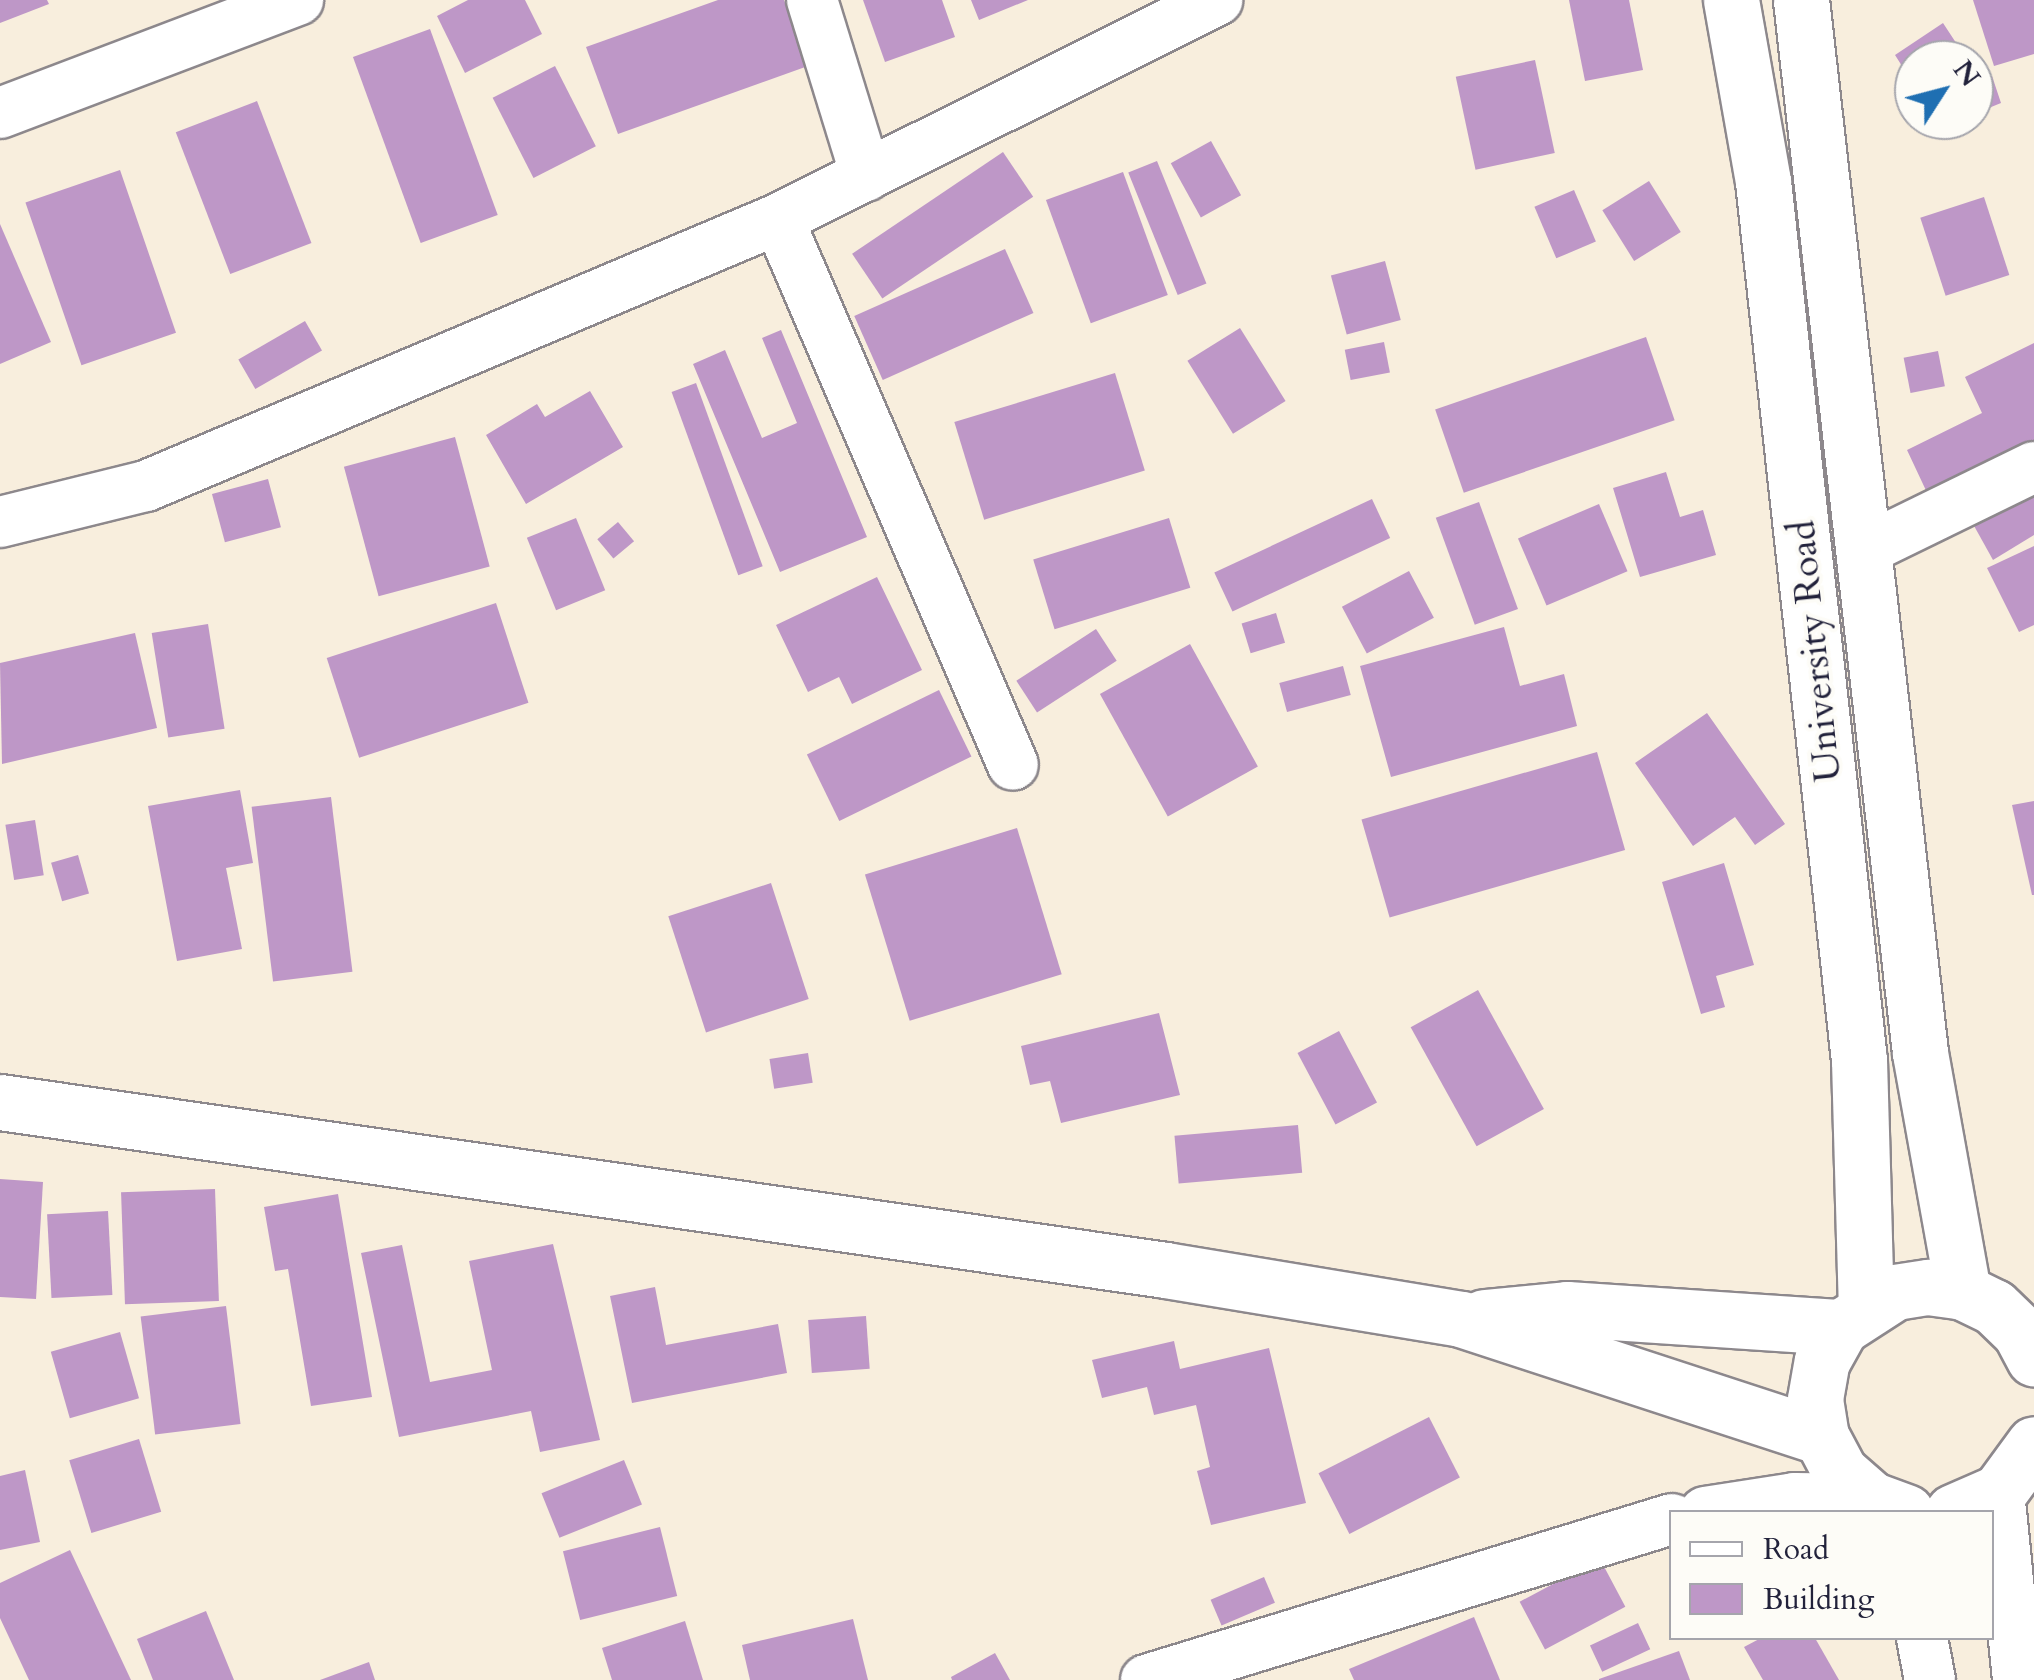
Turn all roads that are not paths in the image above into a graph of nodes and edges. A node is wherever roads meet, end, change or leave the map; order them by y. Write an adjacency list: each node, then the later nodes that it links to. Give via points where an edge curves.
1 (298, 0): 6 (street)
2 (812, 0): 7 (street)
3 (1217, 0): 7 (street)
4 (1731, 0): 15 (main road, University Road, via 1764,181 1860,1060)
5 (1802, 0): 11 (main road, University Road)
6 (0, 114)
7 (866, 176): 8 (street)
8 (778, 219): 10 (street, via 146,486); 12 (street)
9 (2034, 467): 11 (street)
10 (0, 522)
11 (1866, 549): 14 (main road, University Road, via 1920,1053)
12 (1013, 765)
13 (0, 1102): 16 (main road, via 1166,1270)
14 (1963, 1292): 15 (main road, via 1928,1287); 17 (main road, via 1994,1307 2020,1332)
15 (1853, 1316): 16 (main road, via 1567,1309); 18 (main road, via 1822,1361 1815,1399)
16 (1461, 1319): 18 (main road)
17 (2034, 1358)
18 (1821, 1437): 20 (main road, via 1840,1472)
19 (2009, 1474): 27 (street)
20 (1888, 1506): 21 (street, via 1794,1498)
21 (1718, 1510)
22 (1669, 1520): 24 (street)
23 (1922, 1640): 26 (street)
24 (1215, 1670): 25 (street)
25 (1146, 1680)
26 (1930, 1680)
27 (2018, 1680)

